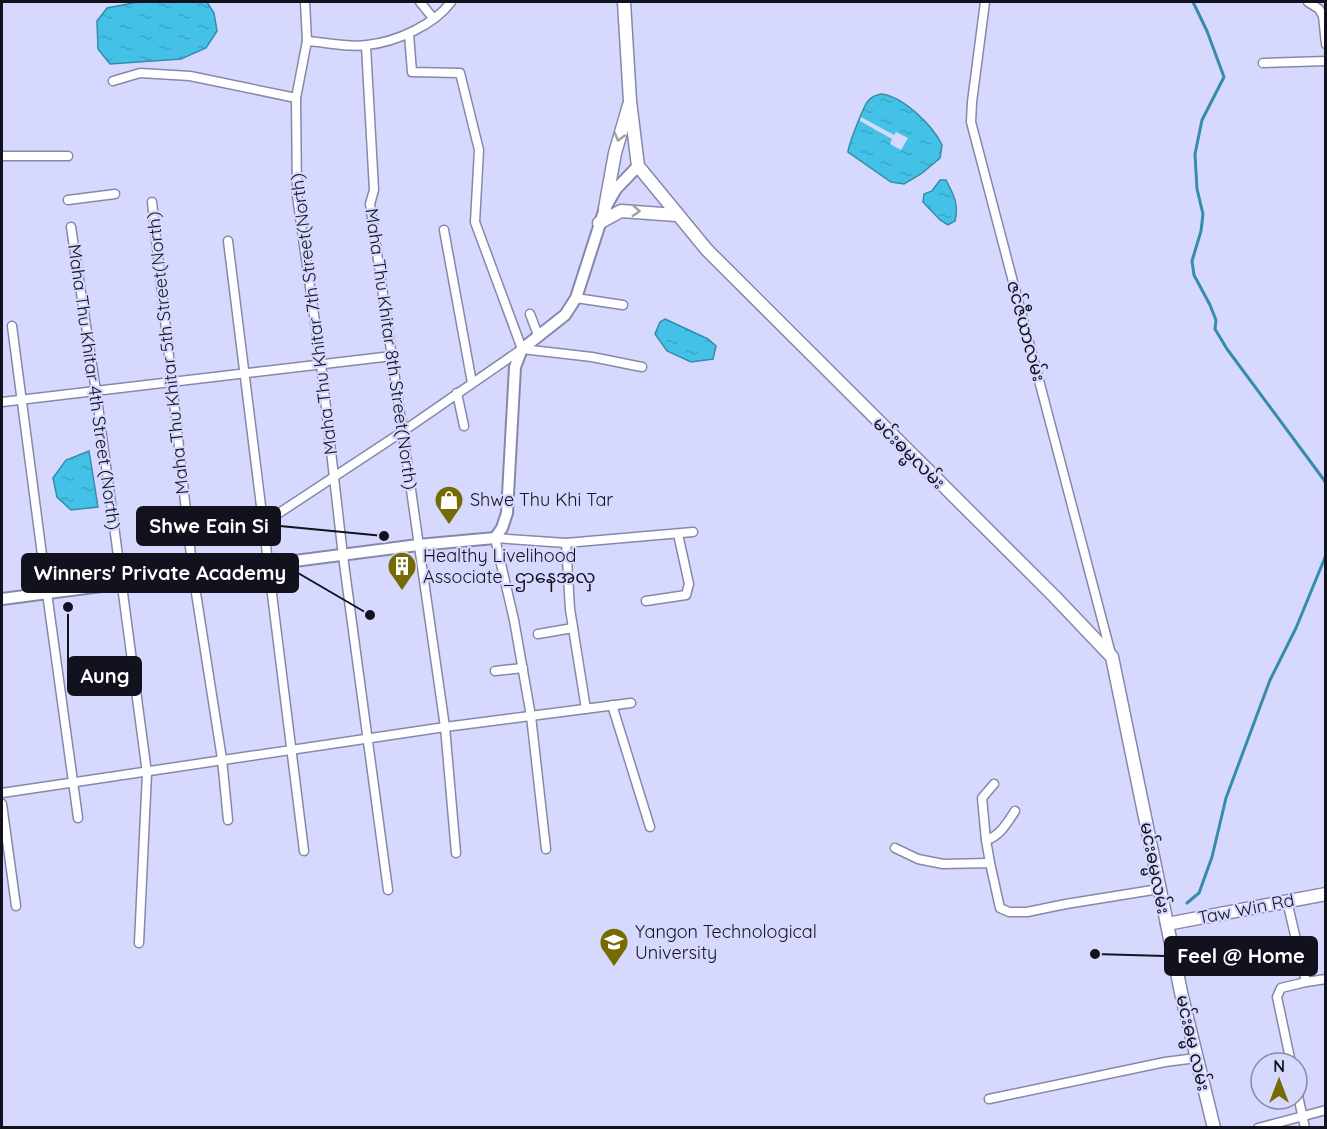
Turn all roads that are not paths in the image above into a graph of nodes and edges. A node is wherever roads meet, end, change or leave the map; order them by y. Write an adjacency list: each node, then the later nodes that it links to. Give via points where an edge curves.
1 (305, 2): 9 (street, Maha Thu Khitar 7th Street(North))
2 (420, 2): 7 (street)
3 (452, 2): 7 (street)
4 (624, 2): 16 (main road)
5 (985, 2): 63 (street, ဇင်ဇီယာလမ်း, via 971,122)
6 (1308, 2): 10 (street, via 1323,16)
7 (433, 18): 8 (street)
8 (409, 34): 11 (street); 34 (street, via 412,72 460,74 479,150 475,222)
9 (307, 41): 11 (street); 15 (street, Maha Thu Khitar 7th Street(North))
10 (1326, 44)
11 (366, 46): 35 (street, Maha Thu Khitar 8th Street(North), via 374,190 370,204)
12 (1326, 61): 13 (street)
13 (1263, 63)
14 (113, 81): 15 (street, via 140,73 190,76)
15 (296, 98): 36 (street, Maha Thu Khitar 7th Street(North), via 297,196)
16 (630, 100): 19 (main road); 23 (main road, one-way to 23)
17 (2, 156): 18 (street)
18 (68, 156)
19 (638, 166): 23 (street, via 616,189); 24 (main road, မင်းဓမ္မလမ်း)
20 (115, 194): 21 (street)
21 (68, 200)
22 (152, 202): 39 (street, Maha Thu Khitar 5th Street(North))
23 (605, 208): 25 (street)
24 (676, 215): 25 (main road, one-way to 24, via 621,211); 63 (main road, မင်းဓမ္မလမ်း, via 791,336)
25 (599, 223): 29 (street)
26 (71, 227): 41 (street, Maha Thu Khitar 4th Street (North))
27 (444, 230): 40 (street)
28 (228, 241): 38 (street)
29 (576, 298): 30 (street); 33 (street, via 566,315)
30 (623, 305)
31 (530, 314): 33 (street)
32 (12, 326): 43 (street)
33 (538, 335): 34 (street)
34 (522, 349): 37 (street); 40 (street); 51 (street, via 515,367 507,513)
35 (392, 356): 36 (street); 46 (street, Maha Thu Khitar 8th Street(North))
36 (321, 364): 38 (street); 47 (street, Maha Thu Khitar 7th Street(North))
37 (642, 367)
38 (245, 374): 39 (street); 48 (street)
39 (171, 382): 41 (street); 56 (street, Maha Thu Khitar 5th Street(North))
40 (472, 383): 42 (street)
41 (96, 391): 43 (street); 57 (street, Maha Thu Khitar 4th Street (North))
42 (457, 393): 45 (street); 46 (street)
43 (22, 400): 44 (street); 58 (street)
44 (2, 402)
45 (464, 426)
46 (402, 432): 47 (street); 53 (street, Maha Thu Khitar 8th Street(North))
47 (333, 476): 48 (street); 54 (street, Maha Thu Khitar 7th Street(North))
48 (264, 524): 55 (street)
49 (693, 532): 50 (street)
50 (678, 534): 52 (street); 60 (street, via 689,584 686,595)
51 (495, 538): 52 (street); 53 (street); 64 (street)
52 (566, 543): 61 (street)
53 (418, 545): 54 (street); 70 (street, Maha Thu Khitar 8th Street(North))
54 (343, 556): 55 (street); 71 (street, Maha Thu Khitar 7th Street(North))
55 (269, 565): 56 (street); 72 (street)
56 (193, 574): 57 (street); 73 (street, Maha Thu Khitar 5th Street(North))
57 (121, 584): 58 (street); 74 (street, Maha Thu Khitar 4th Street (North))
58 (46, 593): 59 (street); 75 (street)
59 (2, 599)
60 (646, 601)
61 (573, 628): 62 (street); 68 (street)
62 (538, 634)
63 (1112, 657): 89 (main road, မင်းဓမ္မလမ်း)
64 (523, 668): 65 (street); 69 (street)
65 (495, 671)
66 (631, 702): 67 (street)
67 (612, 705): 68 (street); 82 (street)
68 (586, 709): 69 (street)
69 (531, 716): 70 (street); 85 (street)
70 (445, 727): 71 (street); 87 (street, Maha Thu Khitar 8th Street(North))
71 (368, 739): 72 (street); 90 (street, Maha Thu Khitar 7th Street(North))
72 (292, 750): 73 (street); 86 (street)
73 (222, 759): 74 (street); 81 (street, Maha Thu Khitar 5th Street(North))
74 (147, 773): 75 (street); 95 (street, Maha Thu Khitar 4th Street (North))
75 (73, 783): 77 (street); 80 (street)
76 (994, 784): 83 (street, via 982,798)
77 (2, 793)
78 (2, 804): 93 (street)
79 (1016, 811): 83 (street, via 1007,825)
80 (78, 818)
81 (228, 820)
82 (650, 826)
83 (986, 840): 88 (street)
84 (896, 848): 88 (street, via 918,859 943,864)
85 (546, 849)
86 (304, 851)
87 (456, 853)
88 (990, 863): 89 (street, via 1000,908 1009,912)
89 (1159, 889): 94 (main road, မင်းဓမ္မလမ်း)
90 (388, 890)
91 (1326, 894): 92 (main road, Taw Win Rd)
92 (1287, 901): 94 (main road, Taw Win Rd); 97 (street)
93 (16, 906)
94 (1167, 924): 99 (main road, မင်းဓမ္မ လမ်း)
95 (140, 943)
96 (1326, 979): 97 (street)
97 (1306, 982): 98 (street, via 1281,988 1277,997)
98 (1288, 1051)
99 (1196, 1058): 100 (street); 104 (main road, မင်းဓမ္မ လမ်း)
100 (989, 1099)
101 (1326, 1110): 103 (street)
102 (1301, 1111): 103 (street)
103 (1302, 1116): 105 (street); 106 (street)
104 (1214, 1128)
105 (1258, 1128)
106 (1305, 1128)

